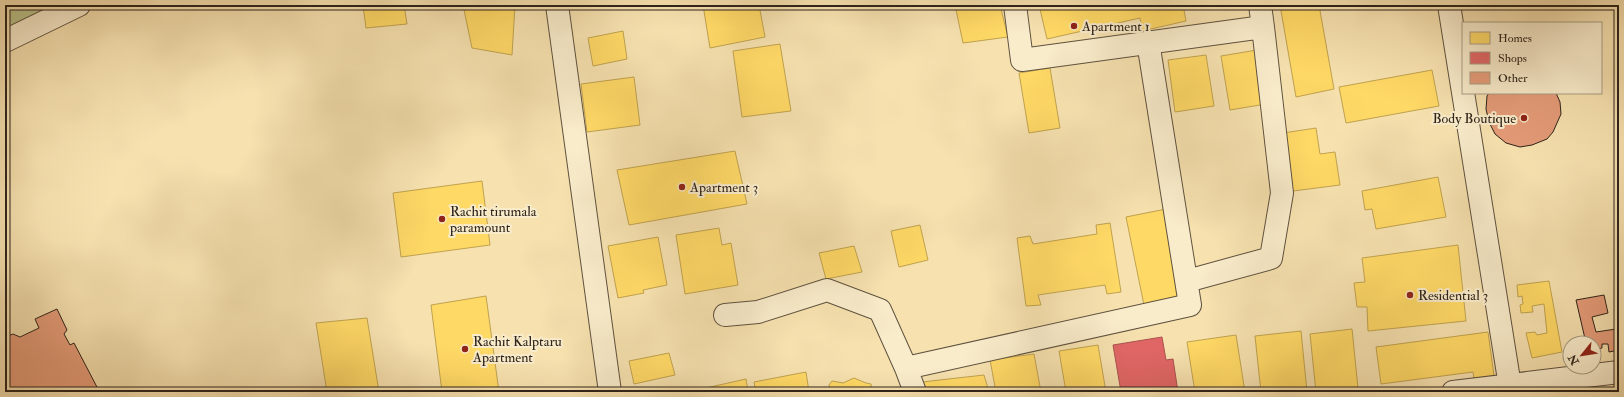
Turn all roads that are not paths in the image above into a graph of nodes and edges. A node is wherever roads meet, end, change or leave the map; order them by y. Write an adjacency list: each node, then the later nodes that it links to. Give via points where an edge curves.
1 (80, 5): 7 (street)
2 (557, 5): 16 (street)
3 (1015, 5): 8 (street, via 1022,60)
4 (1260, 5): 6 (street)
5 (1449, 5): 9 (street)
6 (1263, 27): 8 (street); 11 (street, via 1282,193 1271,258)
7 (5, 41)
8 (1148, 42): 11 (street)
9 (1462, 86)
10 (1463, 94): 15 (street)
11 (1187, 282): 13 (street, via 1190,305)
12 (725, 315): 13 (street, via 758,312 827,290 880,310)
13 (906, 368): 17 (street)
14 (1619, 372): 15 (street)
15 (1510, 386): 18 (street)
16 (610, 392)
17 (915, 392)
18 (1453, 392)

